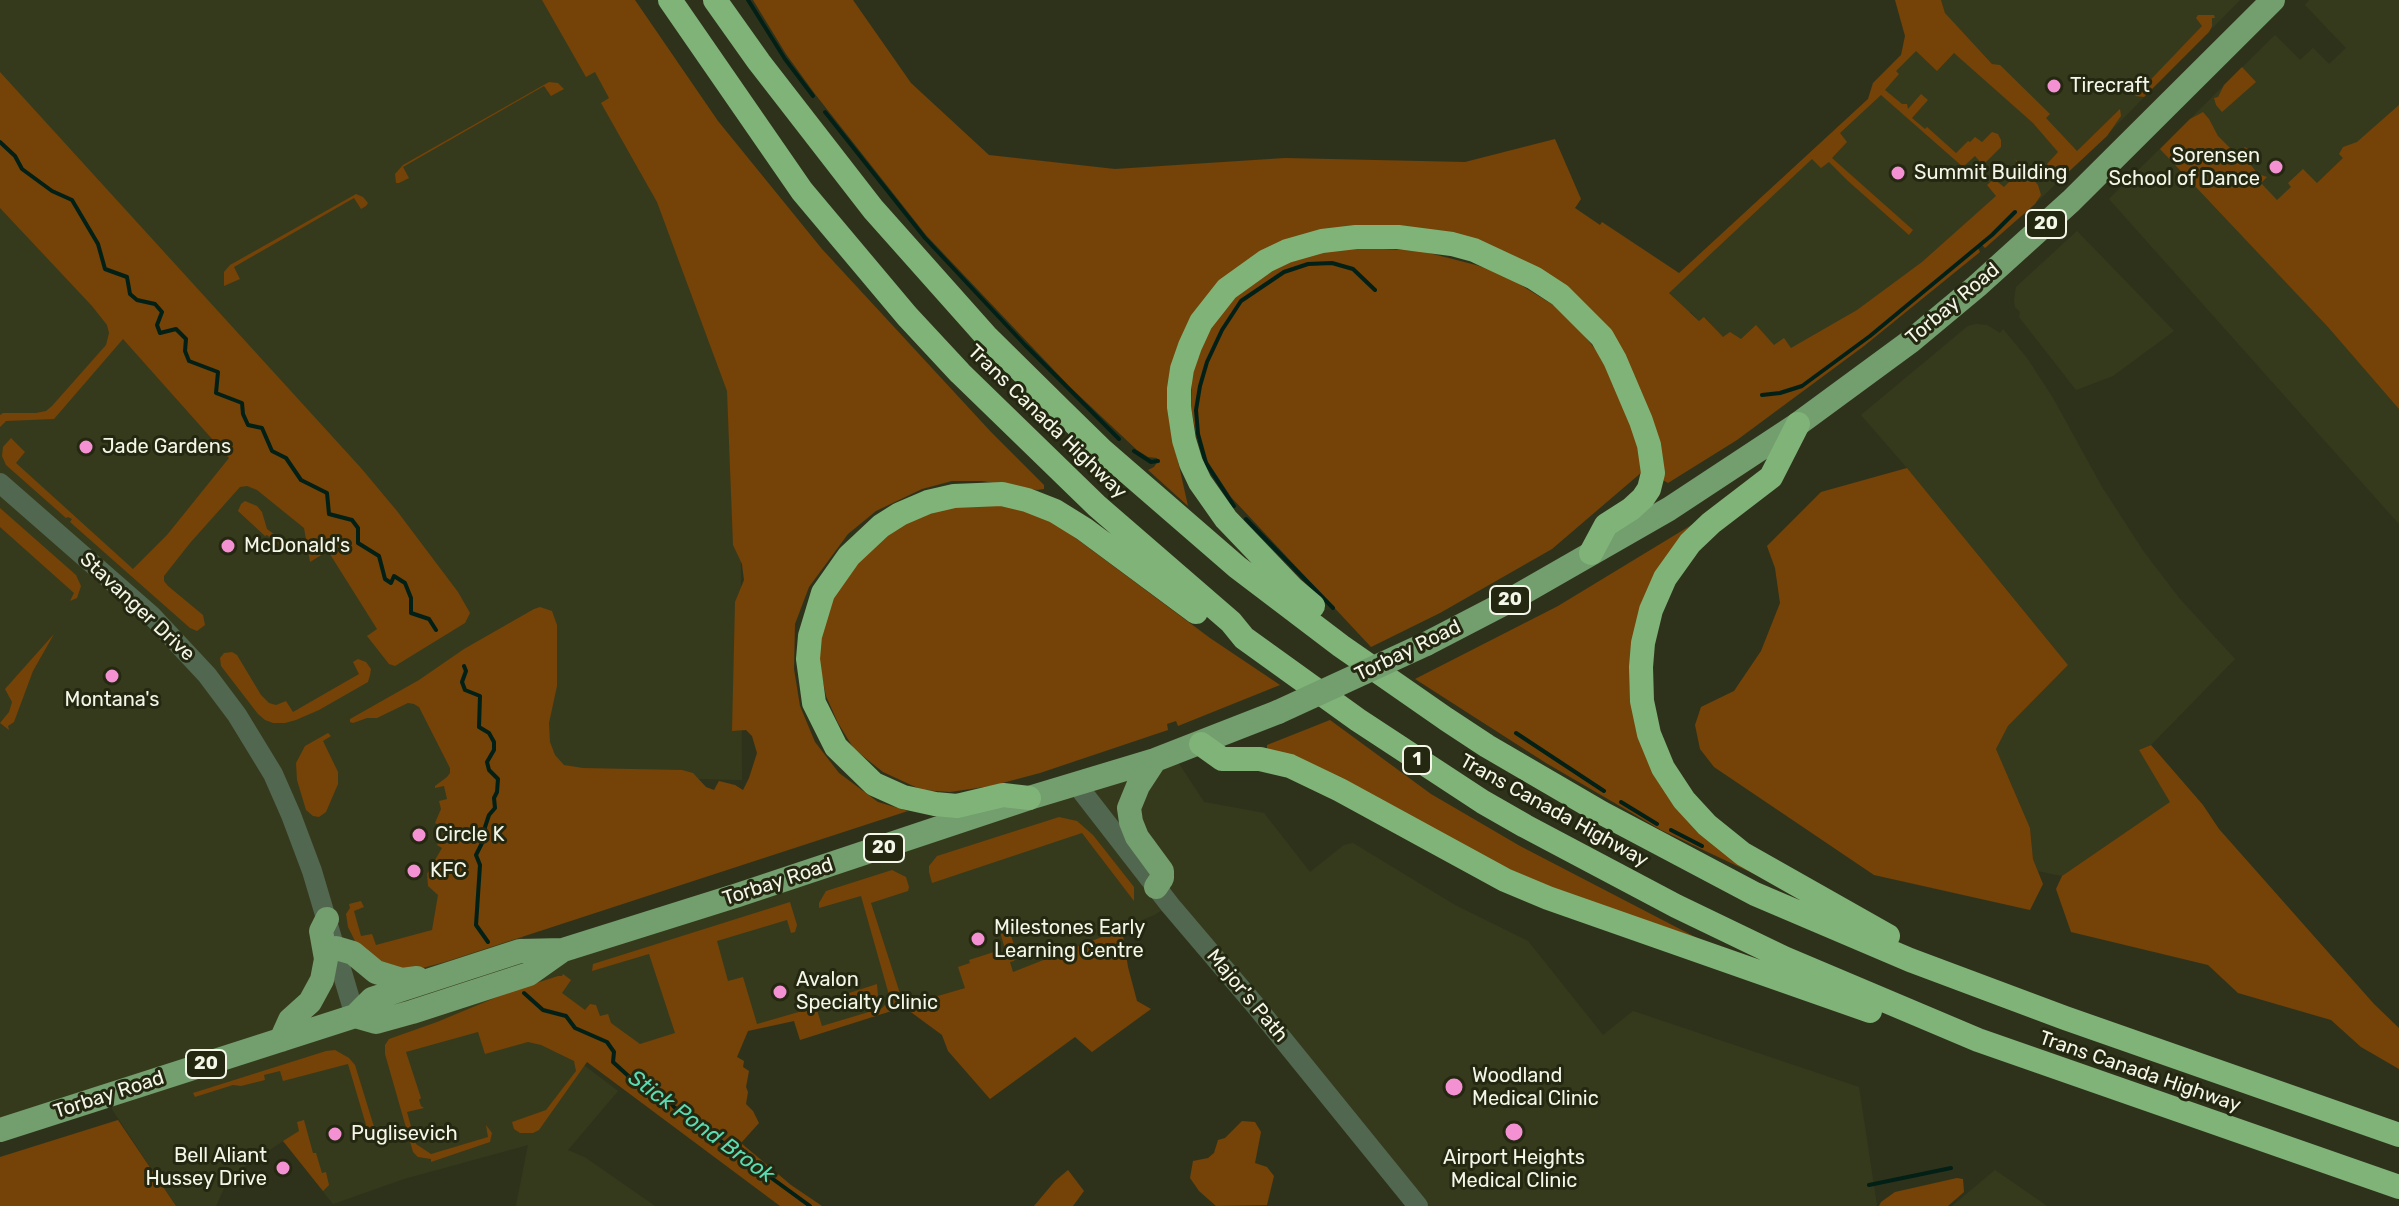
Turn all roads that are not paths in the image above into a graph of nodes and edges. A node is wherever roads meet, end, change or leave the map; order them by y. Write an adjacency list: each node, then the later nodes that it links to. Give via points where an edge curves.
1 (670, 0): 7 (highway, Trans Canada Highway / 1, via 802,191 907,316 1017,430)
2 (715, 0): 8 (highway, Trans Canada Highway, via 873,209 986,336 1060,409 1237,567)
3 (2273, 0): 4 (main road, Torbay Road / 20, via 2071,201 1977,286)
4 (1798, 424): 6 (main road, Torbay Road / 20); 19 (highway, via 1771,477 1690,543 1656,595 1641,667 1642,701 1654,749 1684,800 1743,854 1915,950)
5 (0, 483): 14 (street, Stavanger Drive, via 152,616 219,691 284,796)
6 (1591, 553): 8 (highway, via 1606,525 1643,498 1652,479 1652,461 1633,400 1602,337 1547,286 1452,244 1356,237 1304,246 1266,261 1214,304 1190,346 1179,389 1184,440 1200,482 1226,519 1293,589); 9 (main road, Torbay Road / 20, bridge, via 1426,644)
7 (1244, 638): 12 (highway, via 1225,635 1084,529 1027,500 1002,494 954,496 914,508 881,526 835,574 815,617 810,681 829,734 874,784 903,797 957,806 1003,795); 21 (highway, Trans Canada Highway / 1, via 1409,755 1525,826 1727,930)
8 (1446, 719): 19 (highway, Trans Canada Highway, via 1602,813 1755,894)
9 (1201, 744): 10 (main road, Torbay Road / 20); 21 (highway, via 1222,759 1290,766 1548,898 1957,1043)
10 (1155, 760): 11 (main road, Torbay Road / 20); 13 (main road, via 1129,808 1137,837 1162,871)
11 (1077, 785): 12 (main road, Torbay Road / 20); 13 (street, Major's Path)
12 (1029, 798): 16 (main road, Torbay Road / 20)
13 (1156, 887): 25 (street, Major's Path)
14 (327, 919): 15 (street, Stavanger Drive); 20 (main road, via 321,931 326,959 322,980)
15 (336, 948): 17 (main road, via 353,953 376,972); 18 (street, Stavanger Drive)
16 (563, 950): 17 (main road, Torbay Road / 20, via 520,951); 18 (main road, Torbay Road / 20, via 529,974 412,1012 376,1022)
17 (425, 984): 18 (main road, Torbay Road / 20, via 372,999)
18 (355, 1016): 20 (main road, Torbay Road / 20)
19 (2065, 1018): 23 (highway, Trans Canada Highway)
20 (281, 1040): 22 (main road, Torbay Road / 20)
21 (1978, 1040): 24 (highway, Trans Canada Highway / 1)
22 (0, 1130)
23 (2399, 1135)
24 (2399, 1187)
25 (1418, 1206)

